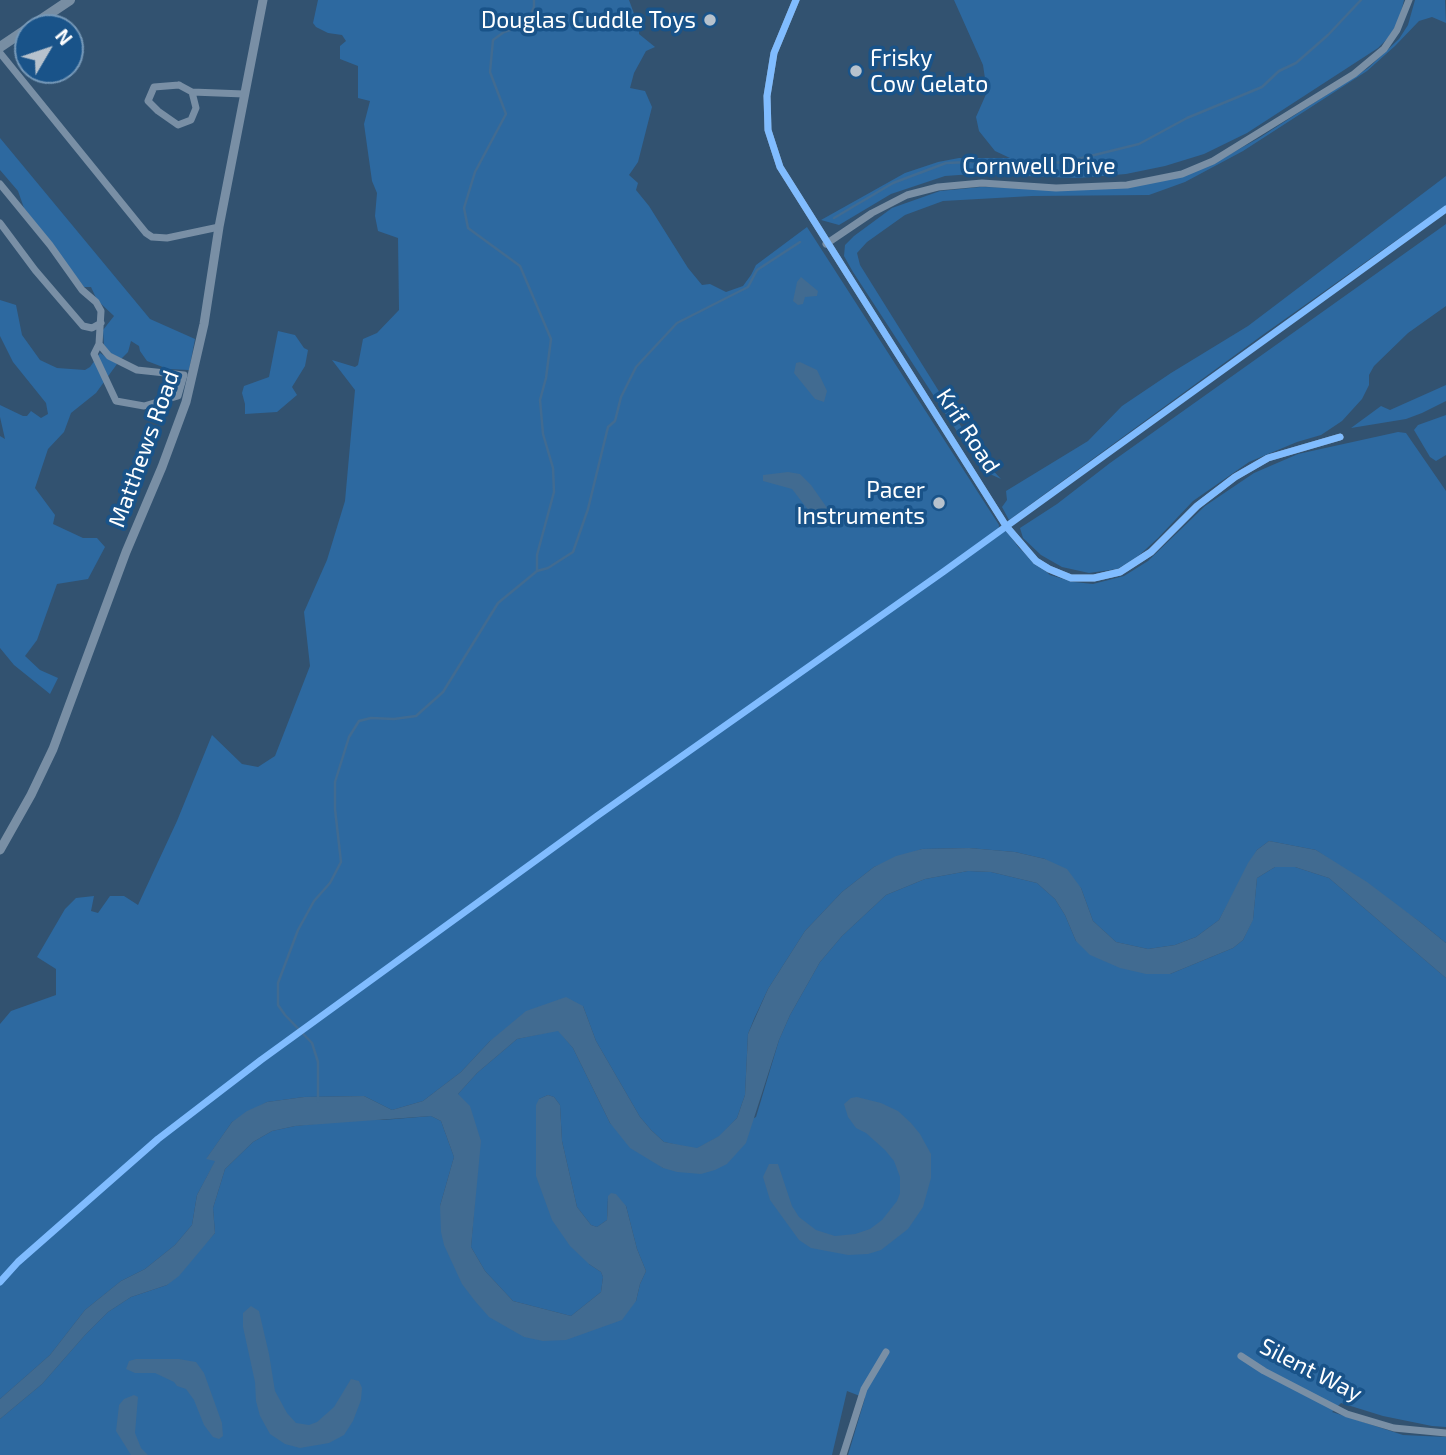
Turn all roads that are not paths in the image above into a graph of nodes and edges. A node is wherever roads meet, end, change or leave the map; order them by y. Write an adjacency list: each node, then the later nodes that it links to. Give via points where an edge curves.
1 (69, 0): 5 (main road)
2 (263, 0): 8 (street, Matthews Road)
3 (796, 0): 12 (street, Krif Road, via 777,44 769,78 768,130 780,167)
4 (1409, 0): 12 (street, Cornwell Drive, via 1384,49 1353,74 1213,161 1182,174 1127,185 1056,188 982,183 937,187 907,195)
5 (0, 47)
6 (0, 53): 11 (street, via 146,233 167,237)
7 (192, 92): 7 (street, via 179,85 154,87 148,101 178,125 191,120 196,108); 8 (street)
8 (244, 93): 11 (street, Matthews Road)
9 (0, 184): 13 (street, via 96,302)
10 (0, 223): 13 (street, via 83,326)
11 (219, 226): 16 (street, Matthews Road, via 186,402 53,749)
12 (826, 244): 15 (street, Krif Road, via 1006,526 1036,561 1060,574 1094,578 1130,568 1235,477 1268,458)
13 (101, 323): 14 (street)
14 (99, 344): 14 (street, via 94,354 116,401 144,406 178,396 184,375 137,370 109,356)
15 (1340, 437)
16 (0, 850)
17 (886, 1352): 20 (street, via 864,1389)
18 (1241, 1356): 19 (street, Silent Way, via 1347,1414 1394,1428)
19 (1446, 1433)
20 (843, 1455)

